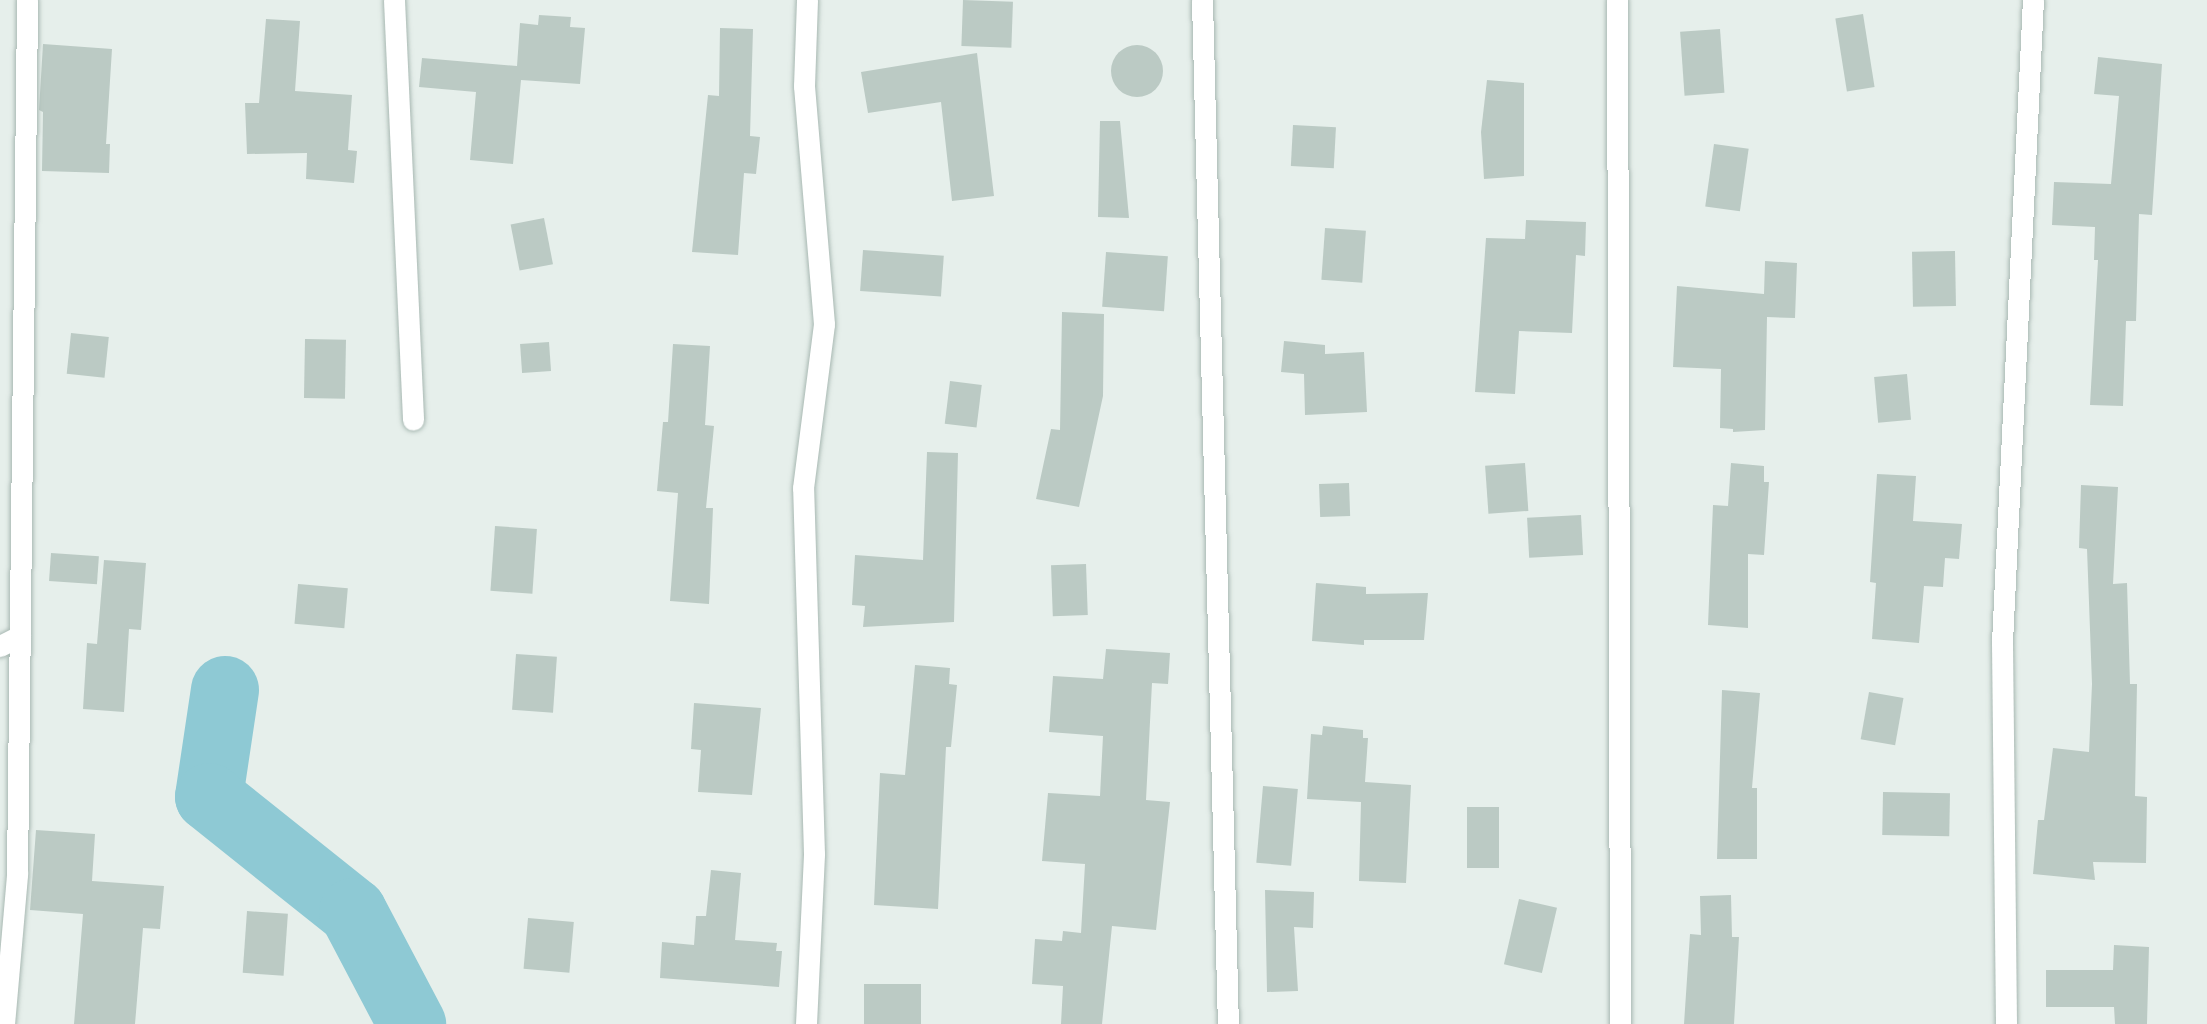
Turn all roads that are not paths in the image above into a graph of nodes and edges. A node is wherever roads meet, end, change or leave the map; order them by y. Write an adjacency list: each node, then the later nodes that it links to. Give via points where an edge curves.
1 (27, 0): 8 (street)
2 (394, 0): 7 (street)
3 (807, 0): 11 (street, via 804,86 824,324 803,488 814,854)
4 (1202, 0): 12 (street)
5 (1617, 0): 13 (street)
6 (2033, 0): 14 (street, via 2002,642)
7 (412, 420)
8 (20, 636): 9 (street); 10 (street, via 17,874)
9 (0, 646)
10 (4, 1024)
11 (806, 1024)
12 (1228, 1024)
13 (1620, 1024)
14 (2006, 1024)

